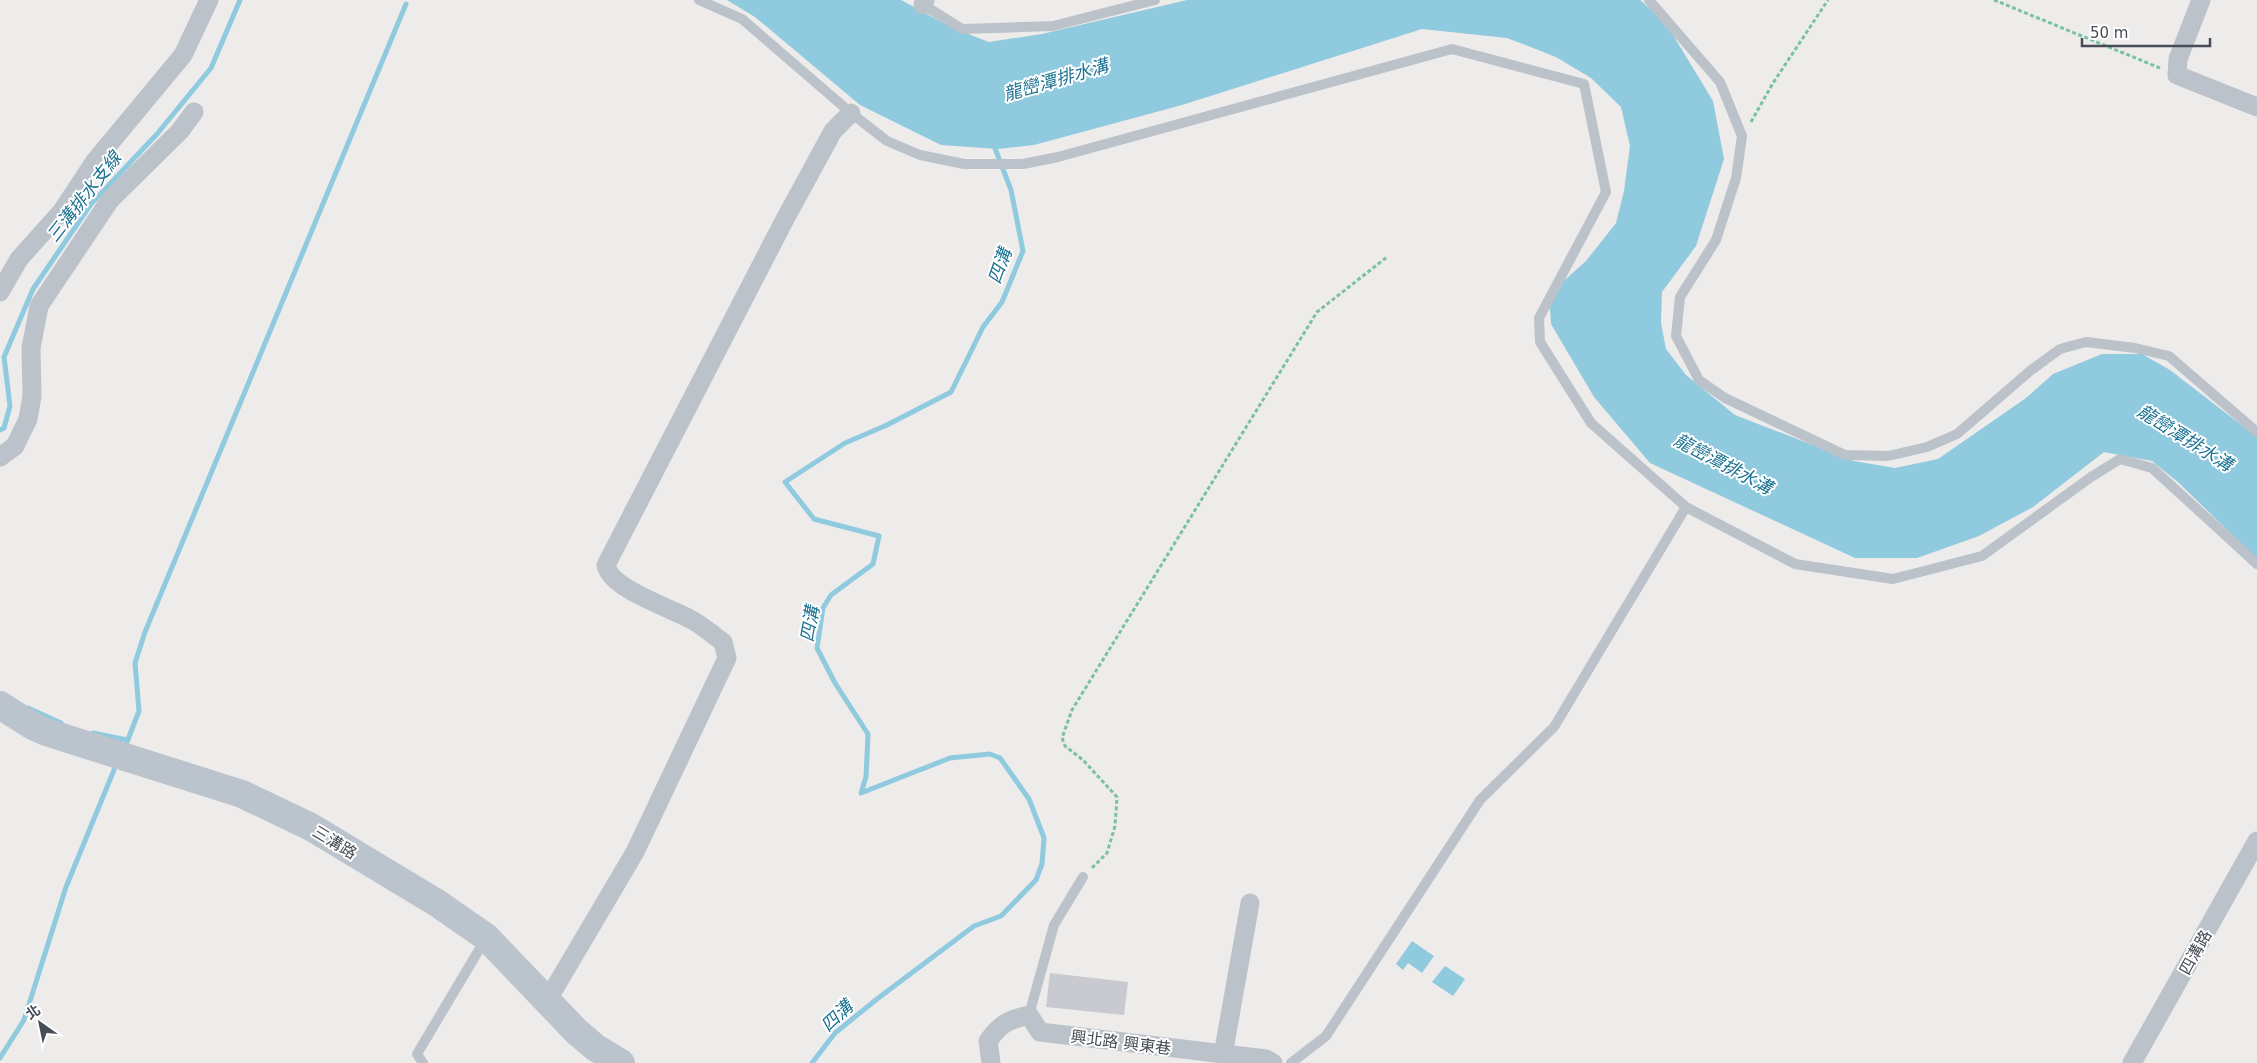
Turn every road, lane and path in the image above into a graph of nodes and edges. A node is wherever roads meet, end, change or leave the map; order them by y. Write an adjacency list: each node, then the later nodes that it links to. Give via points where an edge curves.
1 (209, 0): 15 (street, via 182,55 96,160 62,211 19,260)
2 (699, 0): 12 (lane, via 742,19)
3 (1155, 0): 8 (lane, via 1053,26 962,29)
4 (1649, 0): 13 (lane, via 1720,82)
5 (1828, 0): 13 (path)
6 (1994, 0): 9 (path)
7 (2201, 0): 9 (street, via 2178,59)
8 (921, 2)
9 (2177, 75): 10 (street)
10 (2257, 107)
11 (194, 112): 17 (street, via 180,131 110,200 39,306 31,348 32,396 28,419 15,446)
12 (851, 113): 18 (lane, via 887,141 920,155 964,164 1023,164 1452,49 1584,84 1606,192 1539,318 1540,342 1591,423); 25 (street, via 834,131 793,204 606,565 607,572 619,583 693,620 724,642 727,658 634,852)
13 (1742, 136): 16 (lane, via 1736,178 1716,240 1680,297 1676,336 1699,380 1725,398 1845,455 1888,456 1957,434 2030,371 2060,350 2086,342 2169,356)
14 (1387, 257): 22 (path, via 1317,312 1072,710 1062,738 1065,746 1116,796 1115,826 1107,852)
15 (0, 292)
16 (2257, 432)
17 (0, 458)
18 (1686, 508): 19 (lane, via 1796,564 1893,579 1982,556 2120,459 2152,468); 32 (lane, via 1554,727 1480,800 1326,1036)
19 (2257, 564)
20 (1, 707): 24 (street, 三溝路, via 46,732 242,794 311,827)
21 (2257, 841): 33 (street, 四溝路)
22 (1083, 877): 26 (lane, via 1054,925)
23 (1250, 903): 27 (street)
24 (486, 937): 25 (street, 三溝路); 28 (lane, via 417,1054)
25 (547, 1001): 29 (street, 三溝路, via 590,1042)
26 (1029, 1014): 27 (street, 興北路 興東巷, via 1040,1032); 30 (street, via 998,1027 988,1041)
27 (1223, 1055): 31 (street, 興北路 興東巷, via 1266,1059)
28 (422, 1062)
29 (621, 1063)
30 (991, 1063)
31 (1273, 1063)
32 (1291, 1063)
33 (2132, 1063)

